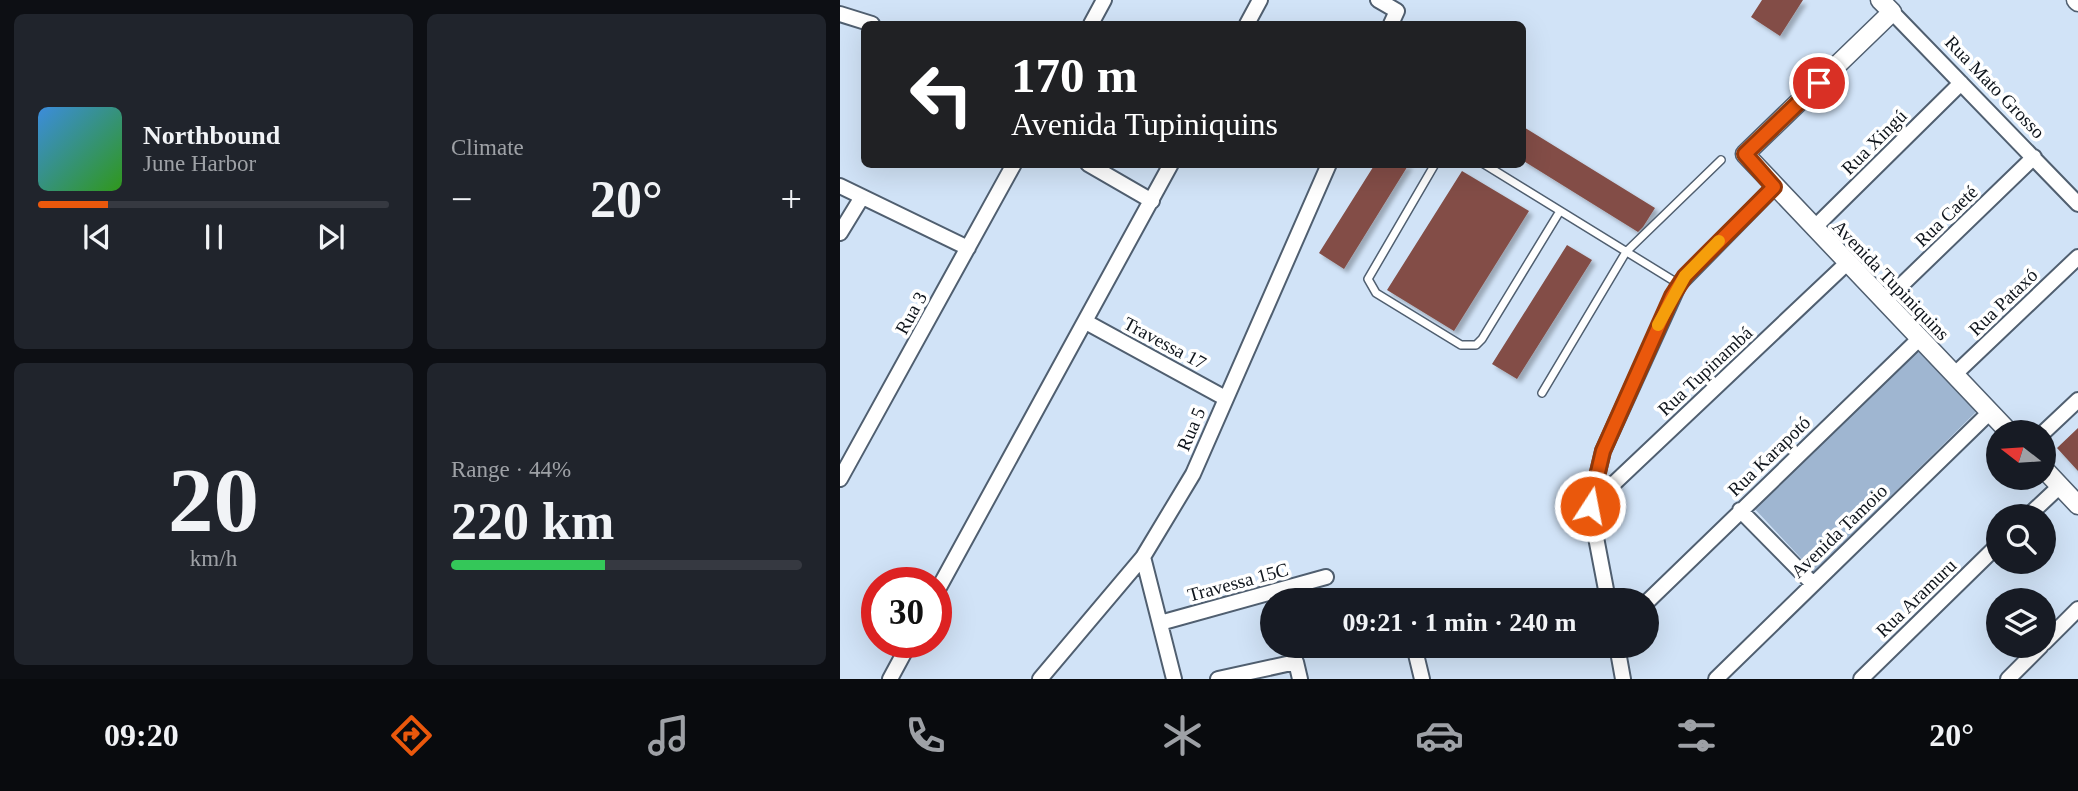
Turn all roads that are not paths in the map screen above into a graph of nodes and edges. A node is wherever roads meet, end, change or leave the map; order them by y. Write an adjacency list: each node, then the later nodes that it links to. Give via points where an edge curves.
1 (1104, 0): 8 (street)
2 (1260, 0): 9 (street)
3 (1378, 0): 6 (street)
4 (1886, 6): 10 (street, Rua Mato Grosso); 20 (street, Avenida Tupiniquins, via 1745,154)
5 (840, 14): 7 (street)
6 (1394, 18)
7 (862, 21)
8 (1093, 21)
9 (1249, 21)
10 (1961, 83): 11 (street, Rua Mato Grosso); 25 (street, Rua Xingú)
11 (2034, 158): 23 (street, Rua Mato Grosso); 32 (street, Rua Caeté)
12 (1721, 160): 28 (lane)
13 (1012, 168): 27 (street, Rua 3)
14 (1095, 168): 22 (street)
15 (1169, 168): 22 (street)
16 (1327, 168): 37 (street, Rua 5)
17 (1433, 168): 24 (lane, via 1368,279 1376,293 1461,345 1476,345 1482,339)
18 (1490, 168): 24 (lane)
19 (840, 186): 21 (street)
20 (1774, 187): 25 (street, Avenida Tupiniquins); 31 (street)
21 (862, 197): 26 (street); 27 (street)
22 (1152, 201): 33 (street)
23 (2078, 204)
24 (1560, 211): 28 (lane)
25 (1814, 228): 30 (street, Avenida Tupiniquins)
26 (840, 233)
27 (968, 248): 42 (street, Rua 3)
28 (1626, 252): 31 (lane); 36 (lane)
29 (2078, 257): 35 (street, Rua Pataxó)
30 (1847, 263): 32 (street, Avenida Tupiniquins); 47 (street, Rua Tupinambá)
31 (1676, 283): 47 (street, via 1603,451)
32 (1884, 302): 34 (street, Avenida Tupiniquins)
33 (1086, 322): 37 (street, Travessa 17); 51 (street)
34 (1919, 340): 35 (street, Avenida Tupiniquins); 48 (street, Rua Karapotó)
35 (1954, 375): 39 (street, Avenida Tupiniquins)
36 (1542, 393)
37 (1225, 398): 49 (street, Rua 5, via 1193,474)
38 (2078, 400): 41 (street)
39 (1990, 412): 40 (street, Avenida Tupiniquins); 53 (street, Avenida Tamoio)
40 (1998, 420)
41 (2056, 421)
42 (840, 479)
43 (2056, 481): 44 (street)
44 (2060, 485): 45 (street); 46 (street)
45 (2040, 504)
46 (2078, 505)
47 (1590, 506): 54 (street)
48 (1740, 510): 53 (street); 55 (street, Rua Karapotó)
49 (1143, 557): 57 (street); 64 (street, Rua 5)
50 (1986, 557): 71 (street, Rua Aramuru)
51 (950, 567)
52 (1326, 577): 57 (street, Travessa 15C)
53 (1812, 583): 70 (street, Avenida Tamoio)
54 (1605, 588)
55 (1659, 590)
56 (2078, 609): 58 (street)
57 (1160, 623): 65 (street)
58 (2056, 631)
59 (901, 658): 63 (street)
60 (1418, 658): 68 (street)
61 (1619, 658): 69 (street)
62 (2029, 658): 72 (street)
63 (890, 679)
64 (1040, 679)
65 (1174, 679)
66 (1218, 679): 67 (street, via 1296,662)
67 (1300, 679)
68 (1422, 679)
69 (1623, 679)
70 (1716, 679)
71 (1861, 679)
72 (2008, 679)

